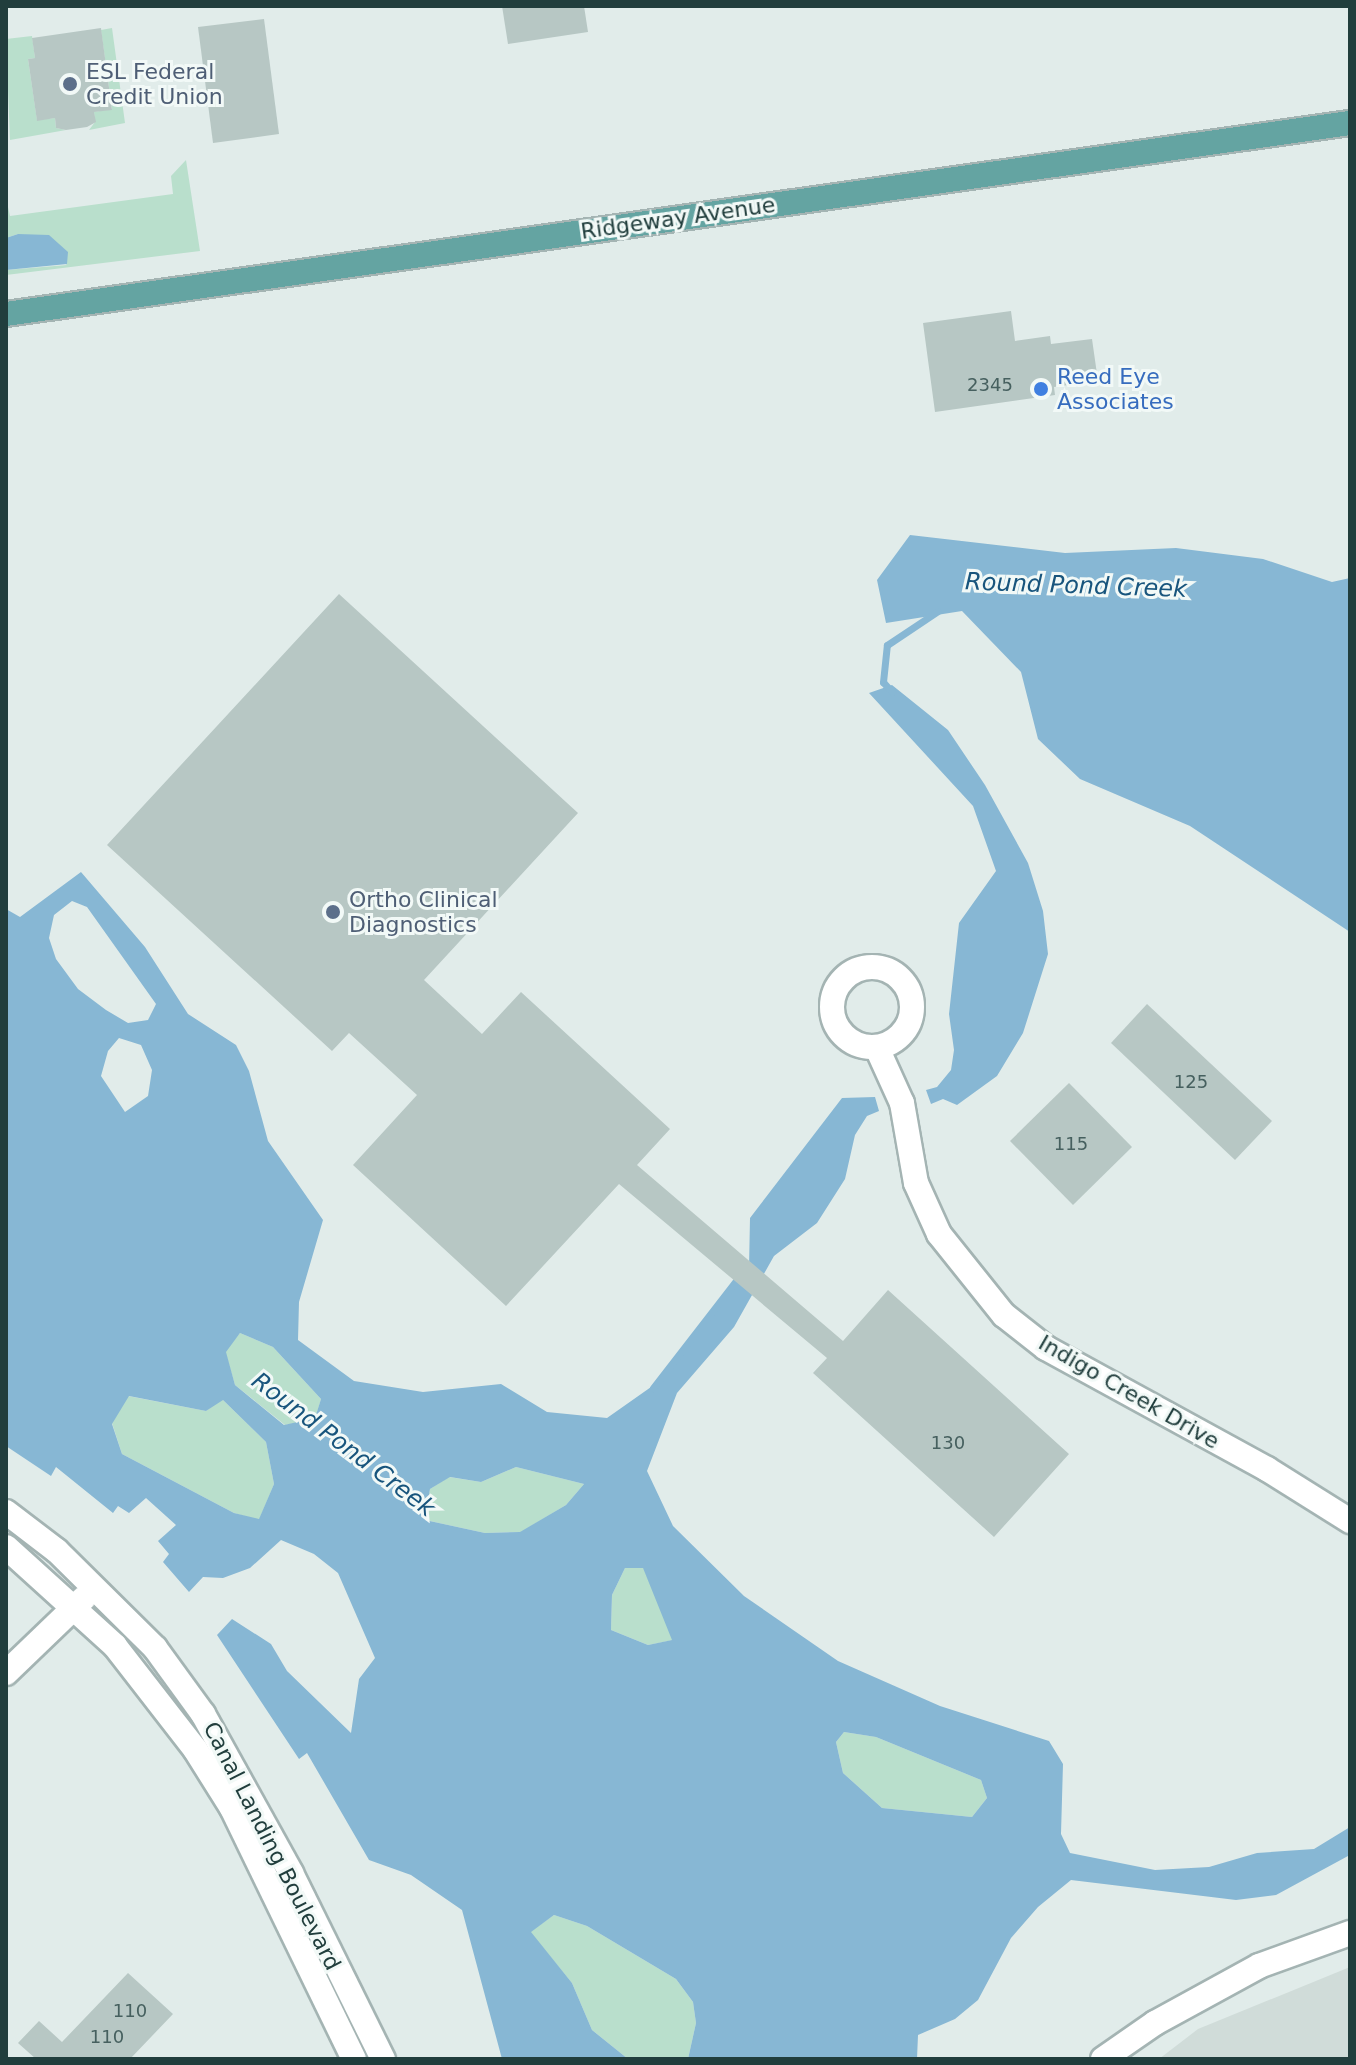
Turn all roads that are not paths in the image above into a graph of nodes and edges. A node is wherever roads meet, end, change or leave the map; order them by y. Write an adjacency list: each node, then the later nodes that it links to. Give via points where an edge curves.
1 (1350, 123): 2 (main road, Ridgeway Avenue)
2 (6, 314)
3 (877, 1048): 5 (street, Indigo Creek Drive, via 902,1103 916,1183 939,1234 1004,1315 1046,1348 1267,1469)
4 (6, 1512): 7 (street, Canal Landing Boulevard)
5 (1350, 1521)
6 (6, 1547): 8 (street, Canal Landing Boulevard)
7 (95, 1588): 8 (street); 12 (street, Canal Landing Boulevard, via 155,1648 203,1714)
8 (75, 1607): 9 (street); 11 (street, Canal Landing Boulevard, via 152,1689 232,1808)
9 (6, 1673)
10 (1350, 1933): 13 (street, via 1259,1966 1155,2023)
11 (354, 2059)
12 (383, 2059)
13 (1103, 2059)

